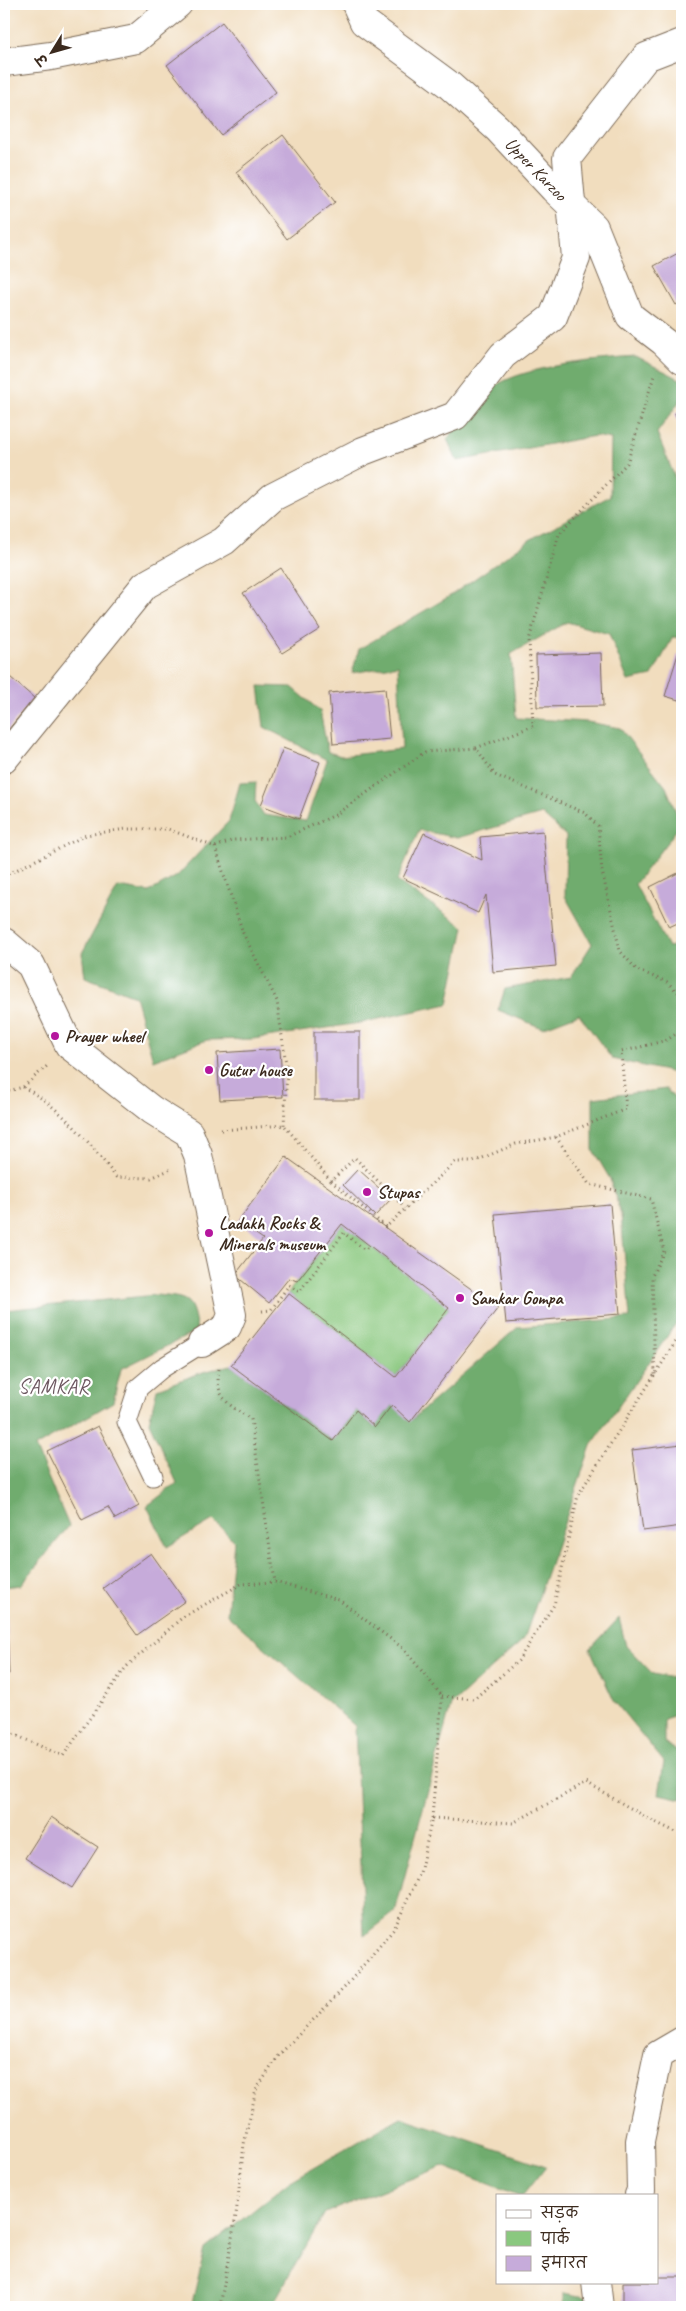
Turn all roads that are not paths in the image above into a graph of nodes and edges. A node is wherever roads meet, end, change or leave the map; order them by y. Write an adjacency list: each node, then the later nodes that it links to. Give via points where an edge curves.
1 (178, 4): 4 (street, via 136,38 51,56)
2 (356, 4): 5 (street, Upper Karzoo, via 364,22 448,84 497,128)
3 (682, 43): 5 (street, via 646,57 567,158)
4 (4, 62)
5 (570, 205): 6 (street, Upper Karzoo, via 594,227 630,316); 7 (street, via 576,258 553,317 503,355 454,416 363,451 273,497 224,541 145,585)
6 (676, 344)
7 (4, 759)
8 (4, 942): 9 (street, via 31,964 69,1044 194,1144 229,1321)
9 (202, 1343): 10 (lane, via 162,1368 138,1388 127,1422)
10 (153, 1476)
11 (682, 2041): 12 (street, via 658,2055 640,2142)
12 (640, 2194)
13 (596, 2284): 14 (street)
14 (599, 2307)

